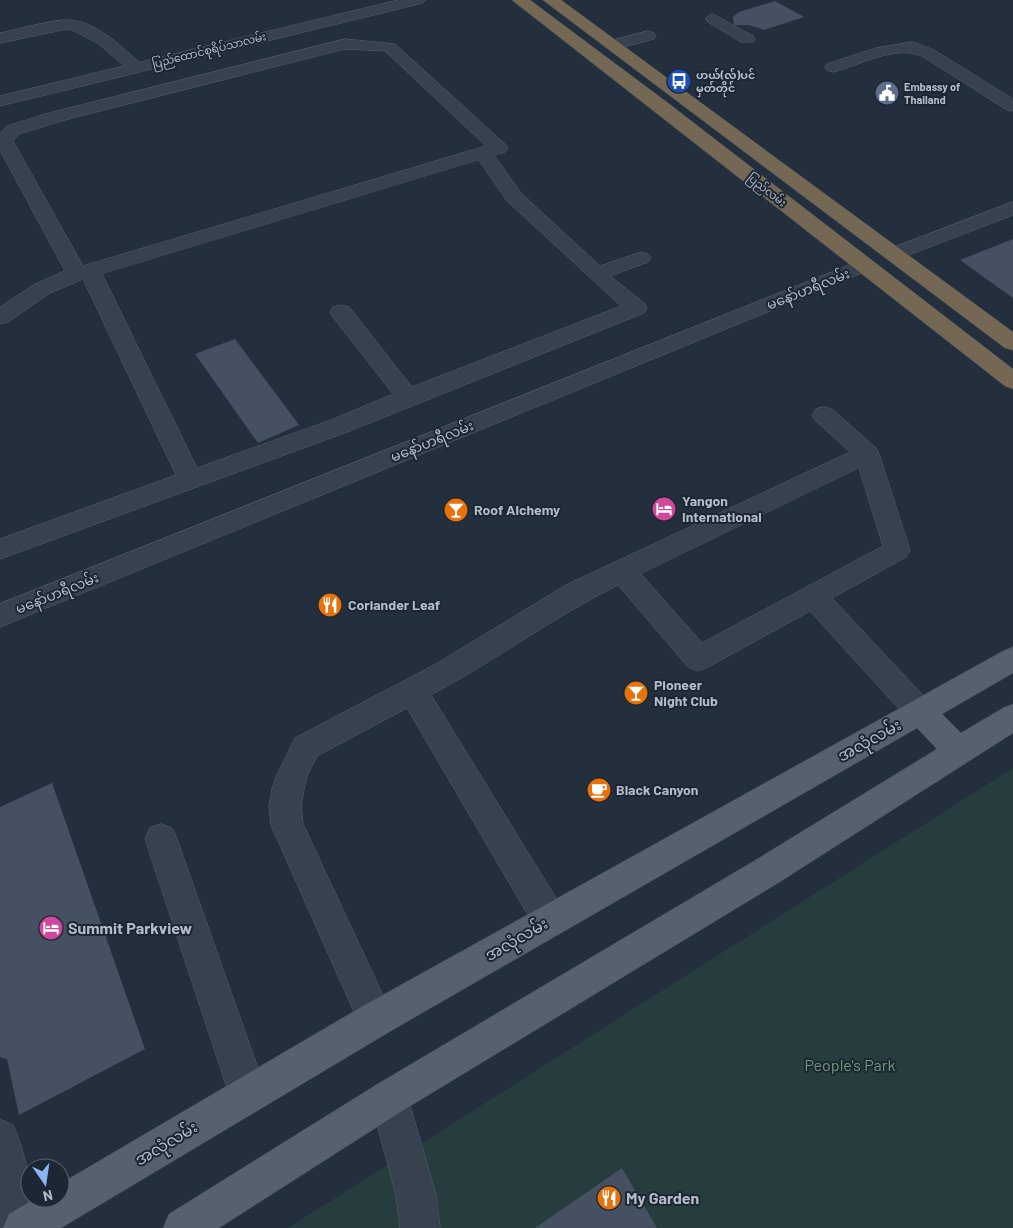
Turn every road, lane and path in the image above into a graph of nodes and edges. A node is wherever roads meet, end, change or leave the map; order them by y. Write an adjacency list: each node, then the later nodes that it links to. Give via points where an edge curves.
1 (418, 0): 10 (street, ပြည်ထောင်စုရိပ်သာလမ်း)
2 (520, 0): 17 (highway, ပြည်လမ်း)
3 (551, 0): 8 (highway, ပြည်လမ်း)
4 (713, 19): 7 (street)
5 (648, 36): 8 (street)
6 (0, 38): 10 (street, via 75,25 97,35)
7 (747, 39)
8 (612, 45): 15 (highway, ပြည်လမ်း)
9 (833, 67): 12 (street, via 876,53 913,47)
10 (136, 68): 11 (street, ပြည်ထောင်စုရိပ်သာလမ်း)
11 (0, 101)
12 (1013, 106)
13 (491, 150): 18 (street); 18 (street, via 389,47 345,44 13,130 4,141); 19 (street, via 514,197)
14 (1013, 208): 15 (street)
15 (894, 254): 22 (highway, ပြည်လမ်း)
16 (642, 258): 19 (street)
17 (865, 265): 23 (highway, ပြည်လမ်း); 31 (street, မနော်ဟရီလမ်း)
18 (83, 272): 21 (street, via 44,286); 27 (street)
19 (596, 274): 24 (street, via 636,308)
20 (341, 312): 24 (street)
21 (0, 317)
22 (1013, 343)
23 (1013, 381)
24 (408, 397): 27 (street)
25 (824, 415): 26 (street)
26 (867, 454): 29 (street); 30 (street, via 897,550)
27 (191, 480): 28 (street)
28 (0, 549)
29 (622, 571): 30 (street, via 698,659); 33 (street, via 576,593 480,653)
30 (813, 596): 34 (street)
31 (0, 616)
32 (1013, 658): 34 (main road, အလုံလမ်း)
33 (412, 690): 38 (street); 39 (street, via 306,748 292,774 285,806 287,825)
34 (920, 712): 36 (main road); 38 (main road, အလုံလမ်း)
35 (1013, 717): 36 (main road)
36 (959, 751): 41 (main road, via 766,872)
37 (161, 839): 40 (street)
38 (550, 920): 39 (main road, အလုံလမ်း)
39 (376, 1019): 40 (main road, အလုံလမ်း)
40 (248, 1094): 43 (main road, အလုံလမ်း)
41 (389, 1098): 44 (main road); 45 (street, via 416,1196)
42 (0, 1138): 43 (street)
43 (22, 1228)
44 (183, 1228)
45 (420, 1228)

